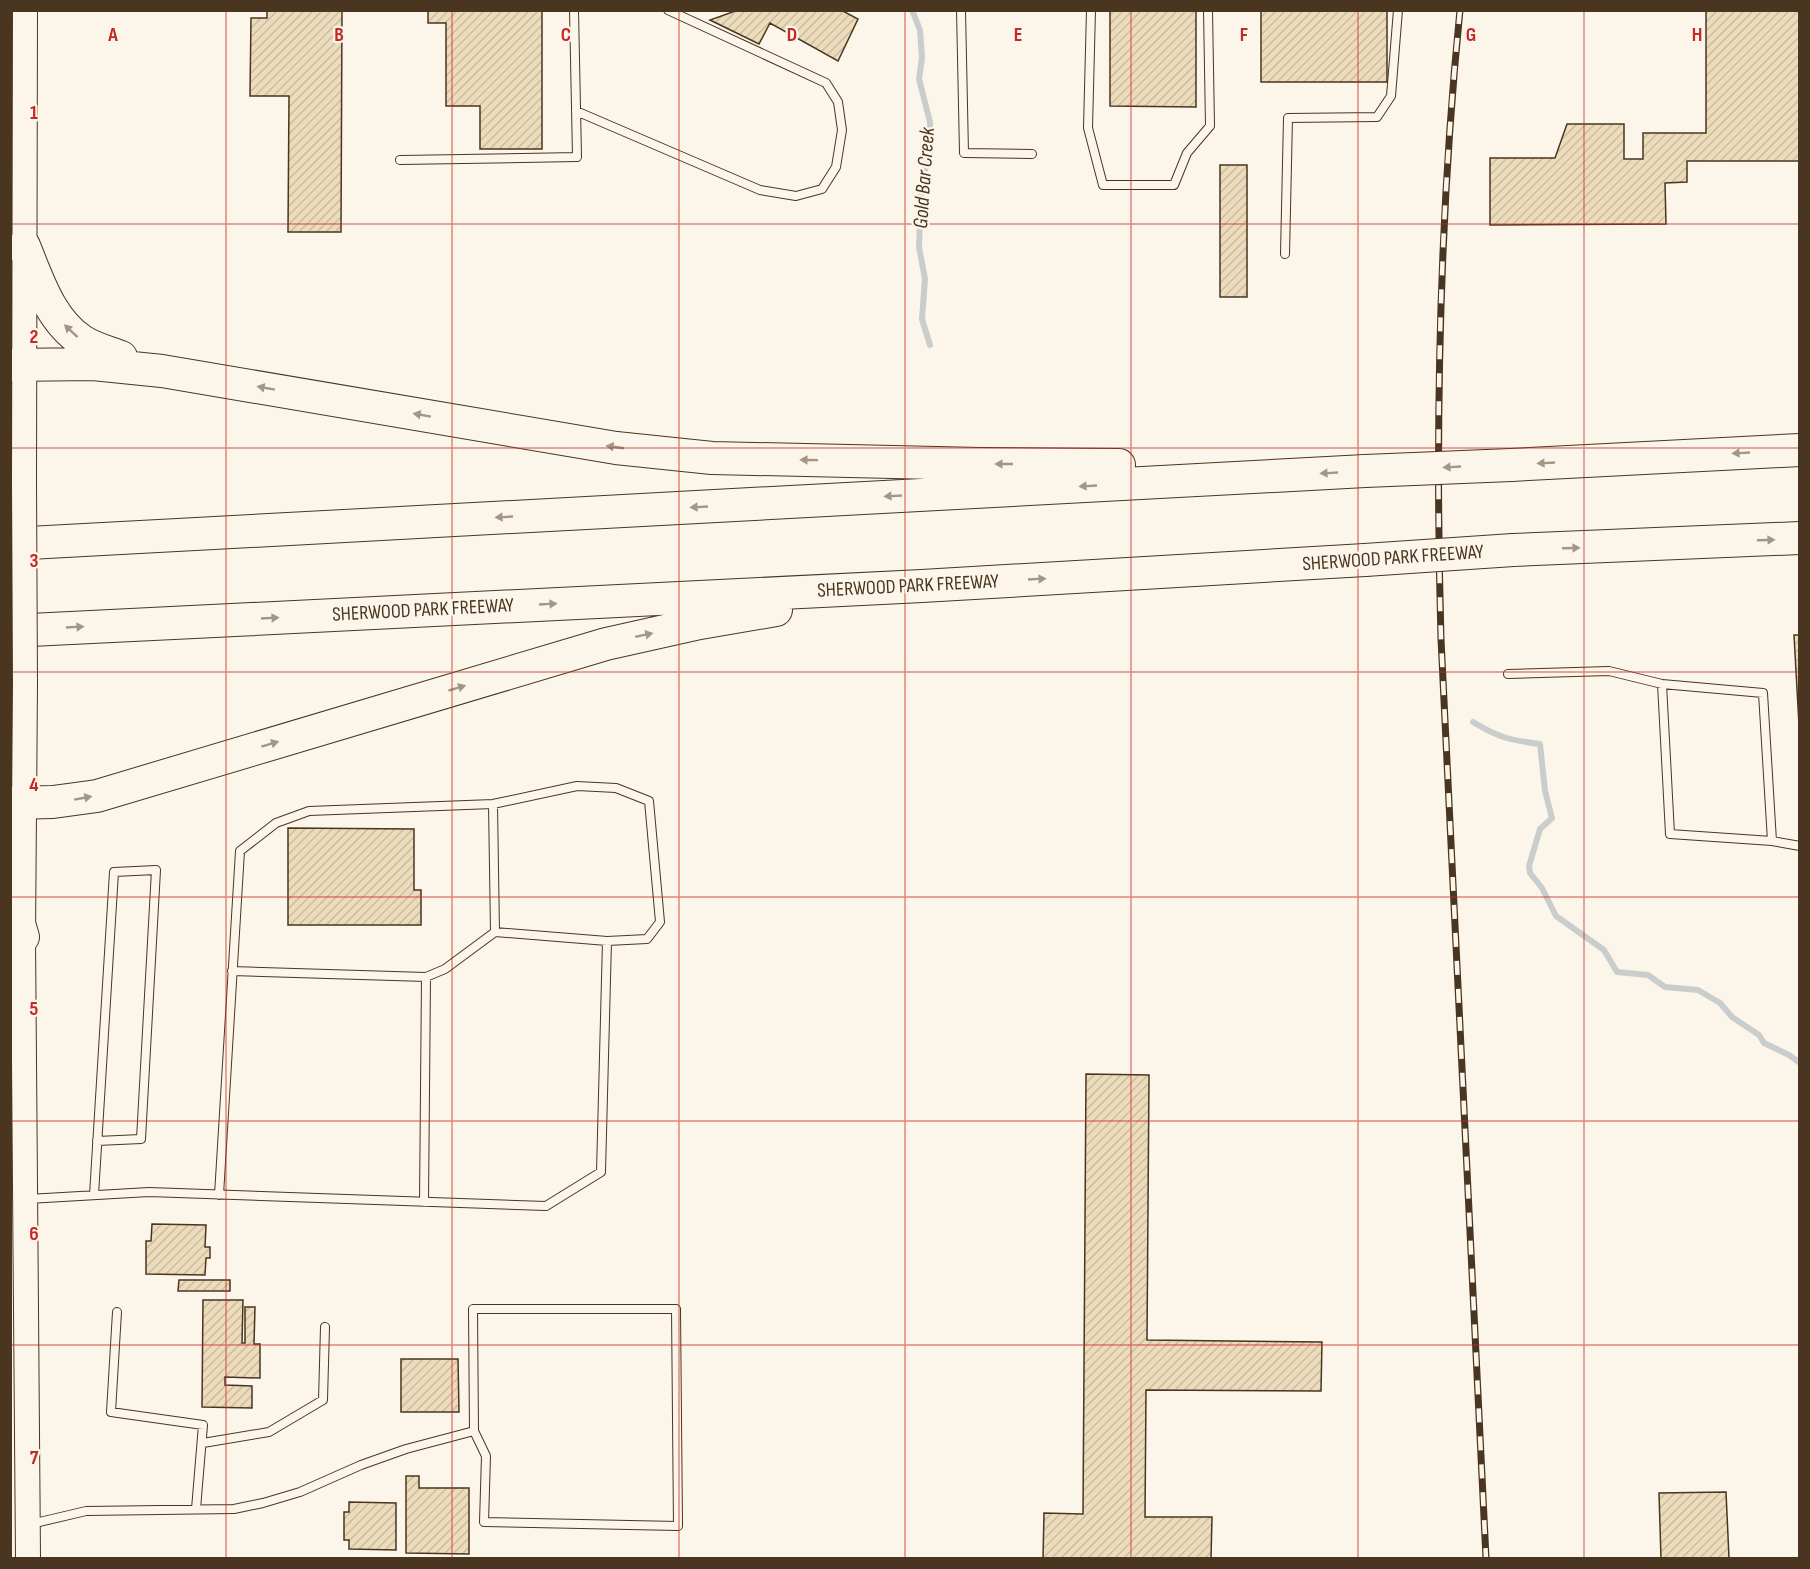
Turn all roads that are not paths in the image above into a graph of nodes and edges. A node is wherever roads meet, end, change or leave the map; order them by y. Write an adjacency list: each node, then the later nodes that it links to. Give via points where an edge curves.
1 (25, 10): 11 (main road)
2 (574, 10): 8 (lane)
3 (668, 10): 8 (lane, via 826,83 838,102 842,130 836,167 822,189 796,196 760,190)
4 (961, 10): 9 (lane, via 964,153)
5 (1091, 10): 6 (lane, via 1088,128 1103,186 1174,185 1187,153 1210,126)
6 (1208, 10)
7 (1398, 10): 12 (lane, via 1391,96 1377,117 1288,118)
8 (576, 111): 10 (lane, via 577,158)
9 (1032, 154)
10 (400, 160)
11 (24, 246): 13 (main road); 14 (highway, one-way to 11, via 100,350 69,330 47,301)
12 (1285, 254)
13 (17, 364): 14 (highway, via 93,364); 23 (main road, bridge, via 24,482 25,684)
14 (162, 371): 16 (highway, one-way to 14, via 1125,465 712,458 616,448)
15 (1800, 450): 16 (highway, one-way to 16, bridge)
16 (1293, 475): 18 (highway, one-way to 18)
17 (1800, 538): 19 (highway, SHERWOOD PARK FREEWAY, one-way to 17, bridge, via 1513,550)
18 (14, 544)
19 (922, 586): 20 (highway, SHERWOOD PARK FREEWAY, one-way to 19); 23 (highway, one-way to 19, via 98,796 606,644 724,619)
20 (14, 630)
21 (1508, 674): 22 (lane, via 1610,671)
22 (1662, 684): 25 (lane, via 1763,693); 25 (lane, via 1670,834)
23 (18, 803): 29 (main road)
24 (493, 804): 28 (lane); 30 (lane, via 577,786 616,788 650,801 660,922 647,939); 31 (lane, via 309,811 276,824 240,852)
25 (1772, 841): 26 (lane)
26 (1800, 846)
27 (10, 893): 29 (highway)
28 (495, 932): 30 (lane); 32 (lane, via 445,969)
29 (23, 937): 36 (main road)
30 (608, 940): 37 (lane, via 601,1172 546,1206)
31 (232, 971): 32 (lane); 35 (lane)
32 (426, 977): 37 (lane)
33 (97, 1141): 33 (lane, via 114,872 156,870 141,1139); 34 (lane)
34 (94, 1195): 35 (lane); 36 (lane)
35 (219, 1195): 37 (lane)
36 (25, 1199): 43 (main road)
37 (424, 1202)
38 (117, 1312): 41 (lane, via 111,1412 203,1425)
39 (325, 1327): 41 (lane, via 323,1400 269,1432)
40 (474, 1431): 40 (lane, via 473,1309 676,1309 678,1526 484,1522 486,1456); 42 (lane, via 406,1449 263,1503 234,1509)
41 (203, 1443): 42 (lane)
42 (196, 1509): 43 (lane, via 86,1510)
43 (27, 1525): 44 (main road)
44 (28, 1558)

